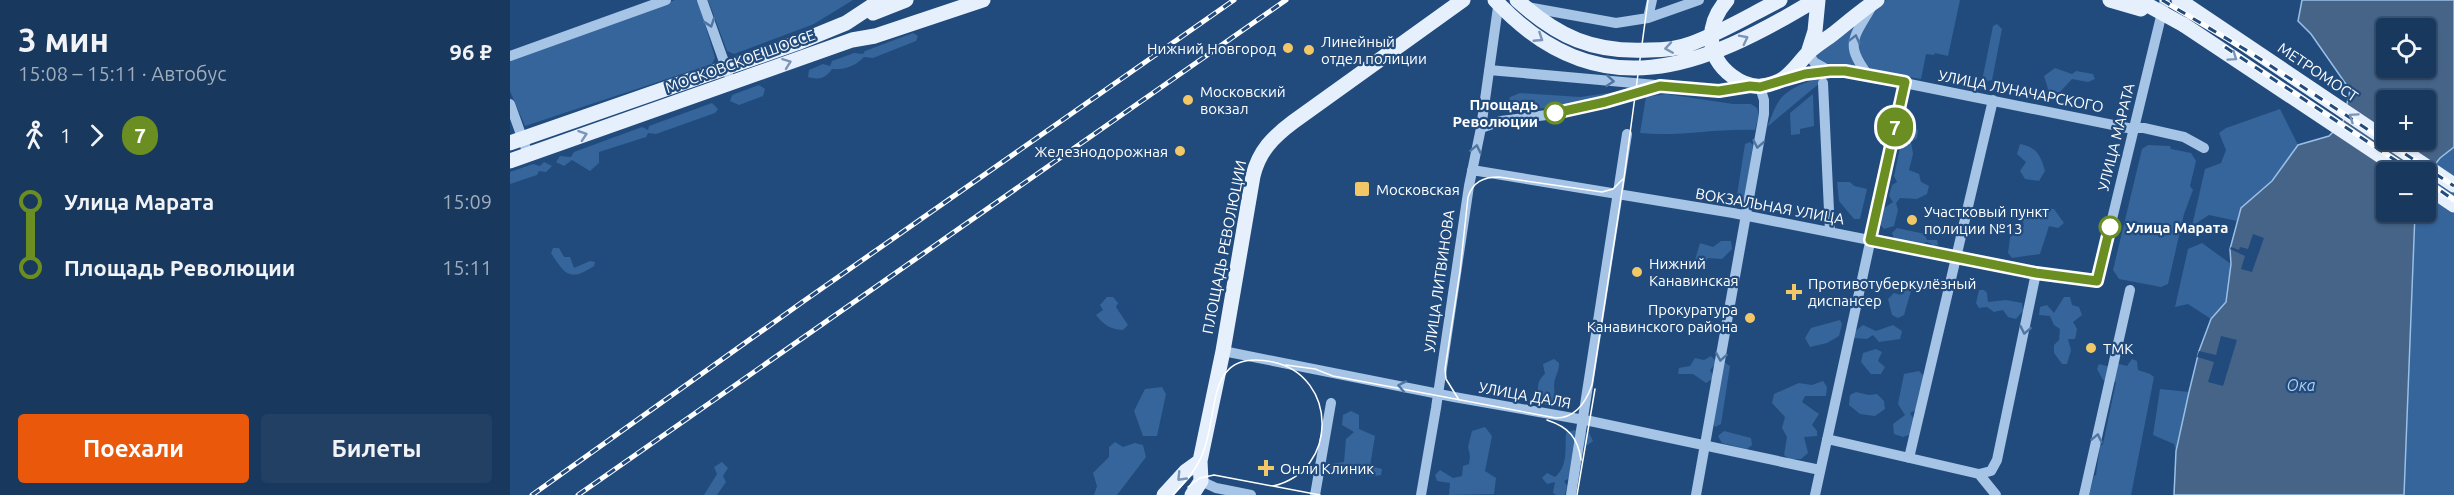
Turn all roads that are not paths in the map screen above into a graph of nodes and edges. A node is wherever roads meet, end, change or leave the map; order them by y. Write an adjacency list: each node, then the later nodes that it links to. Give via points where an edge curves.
1 (666, 0): 27 (street)
2 (702, 0): 28 (street, one-way to 28)
3 (881, 0): 24 (main road, МОСКОВСКОЕ ШОССЕ)
4 (906, 0): 24 (main road)
5 (949, 0): 25 (main road)
6 (983, 0): 25 (main road, МОСКОВСКОЕ ШОССЕ)
7 (1463, 0): 60 (main road, ПЛОЩАДЬ РЕВОЛЮЦИИ, via 1274,136 1262,152 1253,176)
8 (1485, 0): 9 (street)
9 (1497, 0): 15 (main road, one-way to 15, bridge, via 1539,38 1570,55 1620,69 1648,69 1700,58 1733,45); 23 (street, via 1597,21 1616,23); 29 (street, УЛИЦА ЛИТВИНОВА)
10 (1517, 0): 14 (main road, one-way to 10, bridge, via 1687,45 1632,51 1608,50 1560,33)
11 (1652, 0): 23 (street)
12 (1699, 0): 23 (street)
13 (1727, 0): 37 (main road, via 1712,23 1713,52 1726,72)
14 (1780, 0)
15 (1816, 0): 26 (main road, via 1815,31)
16 (1876, 0): 26 (main road); 31 (street, one-way to 16, via 1856,60 1853,49 1858,28)
17 (2110, 0): 21 (main road)
18 (2165, 0): 41 (street, УЛИЦА МАРАТА)
19 (2174, 0): 22 (main road)
20 (2179, 0): 22 (main road)
21 (2140, 4): 47 (main road, one-way to 47, bridge, via 2184,25)
22 (2193, 10): 49 (main road, МЕТРОМОСТ, one-way to 22)
23 (1648, 18)
24 (846, 23): 28 (main road, МОСКОВСКОЕ ШОССЕ)
25 (852, 40): 34 (main road, МОСКОВСКОЕ ШОССЕ, one-way to 25)
26 (1808, 53): 30 (street, via 1814,62); 32 (main road)
27 (510, 56)
28 (727, 68): 34 (street); 43 (main road, МОСКОВСКОЕ ШОССЕ)
29 (1489, 70): 36 (street, one-way to 36); 40 (street, УЛИЦА ЛИТВИНОВА)
30 (1830, 71): 31 (street, УЛИЦА ЛУНАЧАРСКОГО); 32 (street, УЛИЦА ЛУНАЧАРСКОГО)
31 (1869, 76): 33 (street, УЛИЦА ЛУНАЧАРСКОГО)
32 (1786, 78): 37 (main road)
33 (1905, 82): 38 (street, УЛИЦА ЛУНАЧАРСКОГО); 55 (street)
34 (732, 83): 45 (main road, МОСКОВСКОЕ ШОССЕ, one-way to 34)
35 (1823, 83): 54 (street)
36 (1660, 86): 37 (street, via 1719,91); 40 (street, via 1554,114)
37 (1755, 86): 53 (street, one-way to 53, via 1764,100 1764,114)
38 (1994, 100): 41 (street, УЛИЦА ЛУНАЧАРСКОГО); 56 (street)
39 (510, 104): 43 (street)
40 (1481, 128): 48 (street, УЛИЦА ЛИТВИНОВА, one-way to 40)
41 (2134, 129): 44 (street, УЛИЦА ЛУНАЧАРСКОГО, via 2184,136); 58 (street, УЛИЦА МАРАТА)
42 (1627, 134): 51 (street)
43 (516, 141): 45 (street)
44 (2204, 148)
45 (528, 154): 46 (main road, МОСКОВСКОЕ ШОССЕ)
46 (510, 161)
47 (2390, 162)
48 (1472, 170): 51 (street, ВОКЗАЛЬНАЯ УЛИЦА); 61 (street, УЛИЦА ЛИТВИНОВА)
49 (2454, 185)
50 (2436, 193): 52 (main road)
51 (1619, 195): 53 (street, ВОКЗАЛЬНАЯ УЛИЦА); 63 (street)
52 (2454, 205)
53 (1745, 215): 54 (street, ВОКЗАЛЬНАЯ УЛИЦА); 65 (street, one-way to 65)
54 (1830, 232): 55 (street, ВОКЗАЛЬНАЯ УЛИЦА)
55 (1870, 240): 56 (street, ВОКЗАЛЬНАЯ УЛИЦА); 64 (street)
56 (1956, 257): 57 (street, ВОКЗАЛЬНАЯ УЛИЦА); 66 (street)
57 (2036, 273): 58 (street, ВОКЗАЛЬНАЯ УЛИЦА); 69 (street, one-way to 69, via 1997,459 1991,471)
58 (2097, 281)
59 (2130, 290): 80 (street, one-way to 59)
60 (1223, 351): 61 (street, УЛИЦА ДАЛЯ, one-way to 60); 67 (main road, ПЛОЩАДЬ РЕВОЛЮЦИИ)
61 (1438, 393): 63 (street, УЛИЦА ДАЛЯ); 75 (street, УЛИЦА ЛИТВИНОВА)
62 (1331, 403): 74 (street)
63 (1583, 421): 65 (street, УЛИЦА ДАЛЯ); 76 (street)
64 (1827, 439): 66 (street); 68 (street)
65 (1706, 445): 68 (street, УЛИЦА ДАЛЯ); 77 (street)
66 (1910, 458): 69 (street)
67 (1200, 461): 70 (main road, ПЛОЩАДЬ РЕВОЛЮЦИИ); 71 (main road, one-way to 71)
68 (1820, 470): 78 (street)
69 (1978, 474): 79 (street)
70 (1201, 481): 72 (main road); 73 (street)
71 (1164, 495)
72 (1191, 495)
73 (1251, 495)
74 (1315, 495)
75 (1420, 495)
76 (1570, 495)
77 (1696, 495)
78 (1815, 495)
79 (1996, 495)
80 (2084, 495)

